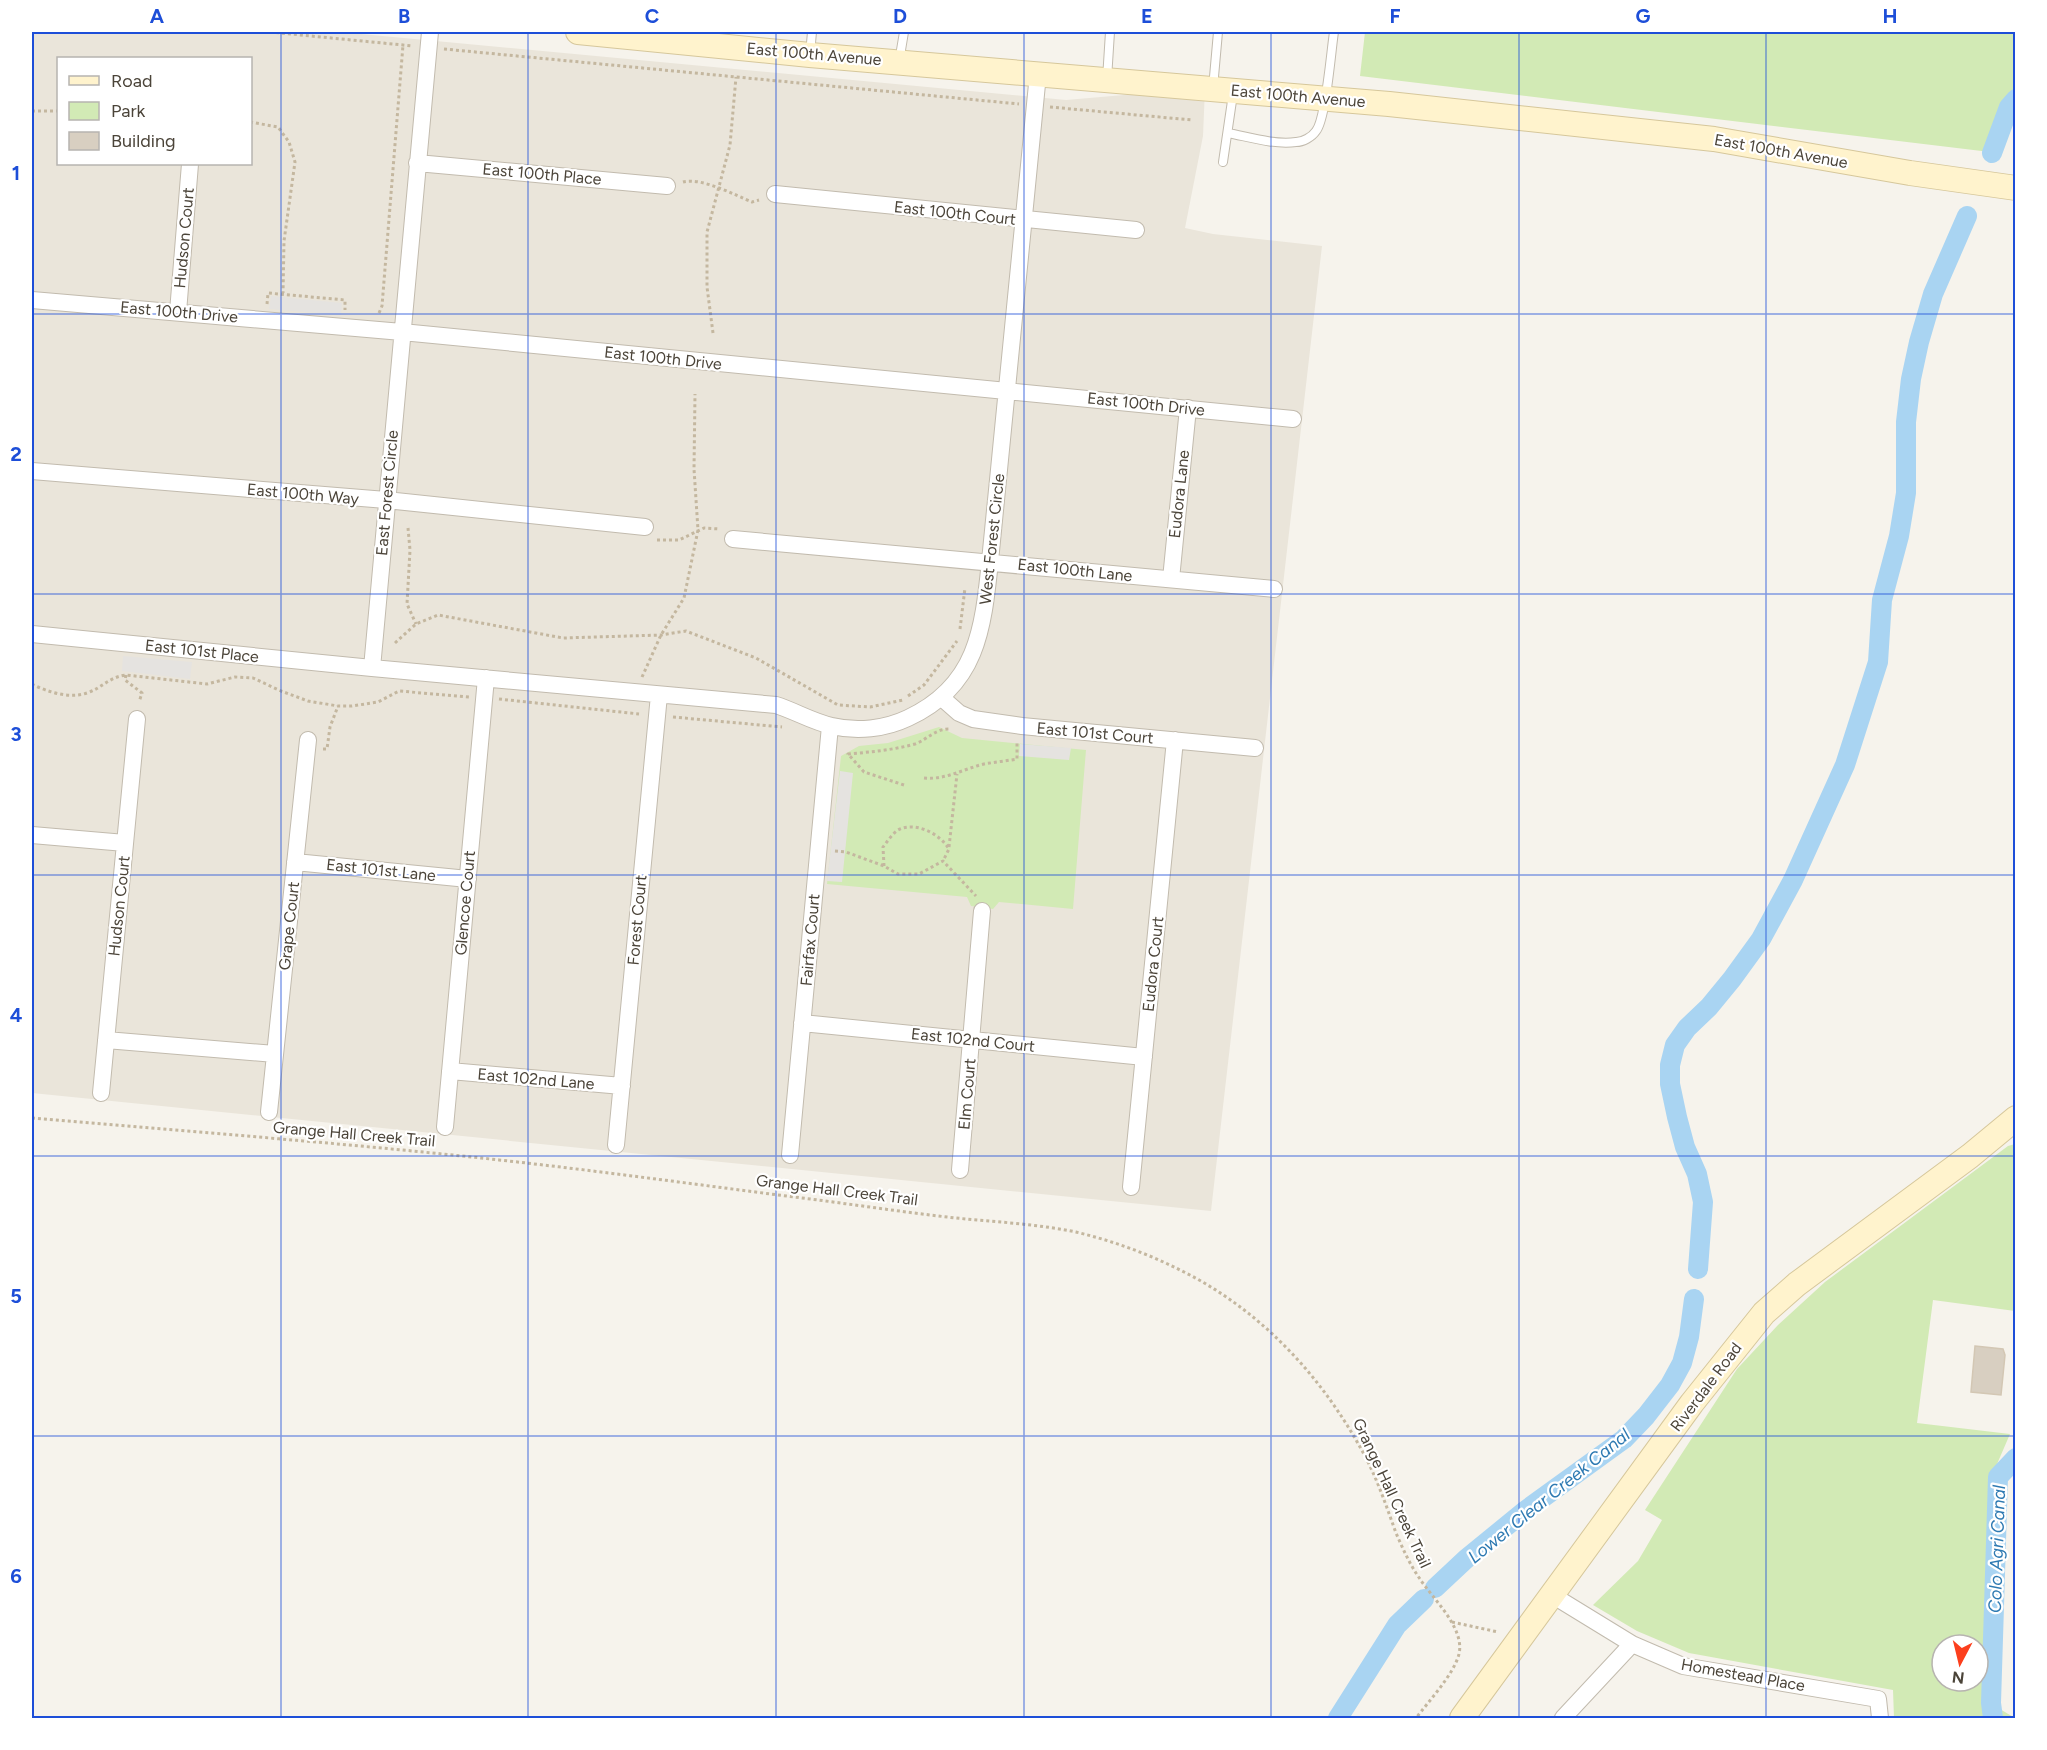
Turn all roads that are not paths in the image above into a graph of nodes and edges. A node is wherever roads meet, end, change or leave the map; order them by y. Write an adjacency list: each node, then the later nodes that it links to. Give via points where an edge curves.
1 (578, 32): 7 (street, East 100th Avenue)
2 (904, 32): 8 (lane)
3 (1110, 32): 10 (lane)
4 (1218, 32): 11 (lane)
5 (1334, 32): 12 (lane)
6 (430, 39): 14 (street, East Forest Circle)
7 (811, 43): 8 (street, East 100th Avenue)
8 (899, 62): 9 (street, East 100th Avenue)
9 (1038, 74): 10 (street, East 100th Avenue); 20 (street, West Forest Circle)
10 (1107, 80): 11 (street, East 100th Avenue)
11 (1223, 89): 12 (street, East 100th Avenue); 13 (lane)
12 (1324, 99): 13 (lane, via 1323,117 1316,131 1298,142 1279,143); 18 (street, East 100th Avenue, via 1727,141)
13 (1228, 133): 15 (lane)
14 (417, 162): 17 (street, East 100th Place); 24 (street, East Forest Circle)
15 (1223, 162)
16 (190, 165): 23 (street, Hudson Court)
17 (667, 186)
18 (2016, 188)
19 (775, 194): 20 (street, East 100th Court)
20 (1024, 220): 21 (street, East 100th Court); 25 (street, West Forest Circle)
21 (1136, 230)
22 (32, 300): 23 (street, East 100th Drive)
23 (178, 312): 24 (street, East 100th Drive)
24 (402, 332): 25 (street, East 100th Drive); 29 (street, East Forest Circle)
25 (1008, 392): 26 (street, East 100th Drive); 32 (street, West Forest Circle)
26 (1188, 408): 27 (street, East 100th Drive); 33 (street, Eudora Lane)
27 (1293, 419)
28 (32, 471): 29 (street, East 100th Way)
29 (386, 501): 30 (street, East 100th Way); 36 (street, East Forest Circle)
30 (645, 527)
31 (734, 538): 32 (street, East 100th Lane)
32 (990, 561): 33 (street, East 100th Lane); 39 (street, West Forest Circle, via 979,635 960,677)
33 (1171, 579): 34 (street, East 100th Lane)
34 (1274, 589)
35 (32, 634): 36 (street, East 101st Place)
36 (372, 668): 37 (street)
37 (486, 678): 38 (street); 48 (street, Glencoe Court)
38 (659, 695): 41 (street, West Forest Circle, via 776,705); 56 (street, Forest Court)
39 (942, 698): 41 (street, West Forest Circle, via 887,726); 42 (street, East 101st Court, via 959,713 974,719)
40 (137, 719): 46 (street, Hudson Court)
41 (830, 726): 50 (street, Fairfax Court)
42 (1175, 740): 44 (street, East 101st Court); 54 (street, Eudora Court)
43 (308, 744): 47 (street, Grape Court)
44 (1255, 748)
45 (32, 835): 46 (street)
46 (125, 843): 51 (street, Hudson Court)
47 (295, 862): 48 (street, East 101st Lane); 53 (street, Grape Court)
48 (468, 879): 55 (street, Glencoe Court)
49 (982, 911): 52 (street, Elm Court)
50 (802, 1023): 52 (street, East 102nd Court); 62 (street, Fairfax Court)
51 (106, 1040): 53 (street); 57 (street, Hudson Court)
52 (971, 1040): 54 (street, East 102nd Court); 63 (street, Elm Court)
53 (275, 1054): 58 (street, Grape Court)
54 (1144, 1058): 64 (street, Eudora Court)
55 (450, 1071): 56 (street, East 102nd Lane); 60 (street, Glencoe Court)
56 (622, 1086): 61 (street, Forest Court)
57 (101, 1093)
58 (269, 1112)
59 (2016, 1118): 65 (street, Riverdale Road, via 1764,1313 1692,1403)
60 (445, 1127)
61 (616, 1145)
62 (790, 1155)
63 (960, 1170)
64 (1131, 1187)
65 (1552, 1594): 66 (street, Homestead Place); 67 (street, Riverdale Road)
66 (1632, 1644): 68 (street); 69 (street, Homestead Place, via 1683,1666 1878,1698)
67 (1462, 1719)
68 (1563, 1719)
69 (1880, 1719)

